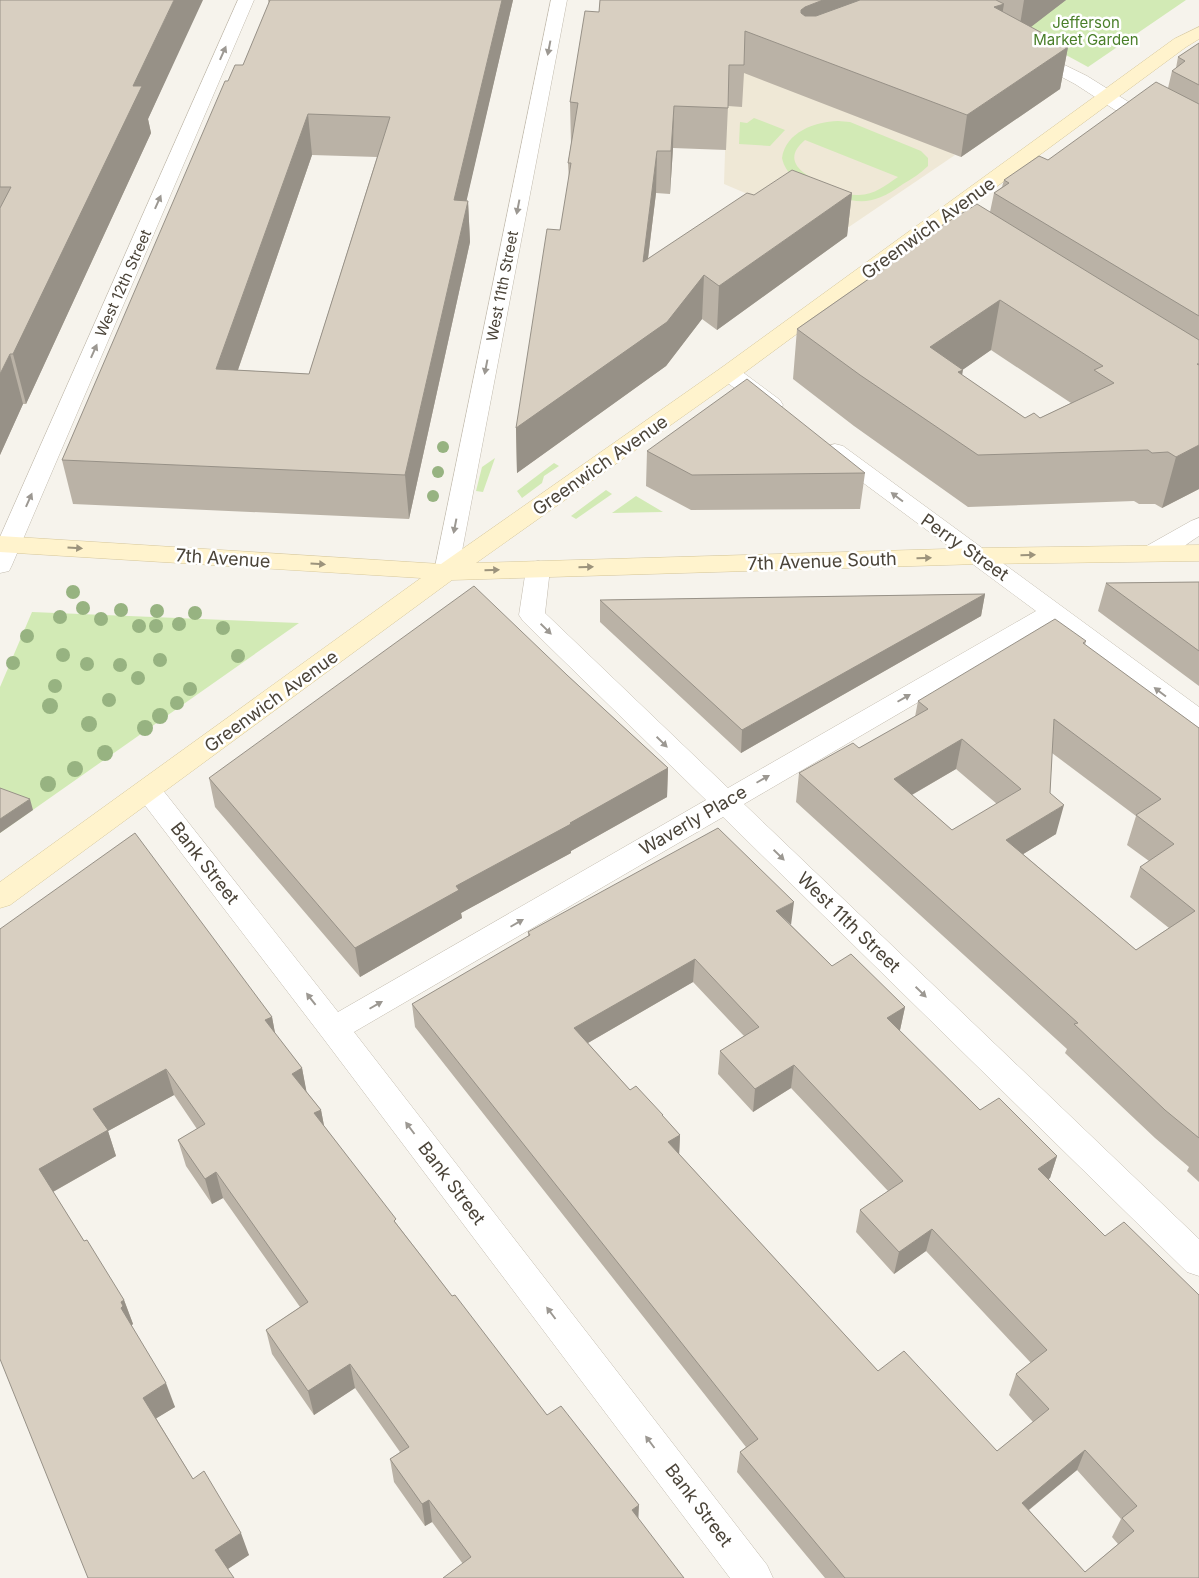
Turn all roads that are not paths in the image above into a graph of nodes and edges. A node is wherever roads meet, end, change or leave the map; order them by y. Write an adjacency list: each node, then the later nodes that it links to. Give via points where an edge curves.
1 (246, 0): 11 (street, West 12th Street, one-way to 1)
2 (559, 0): 16 (street, West 11th Street, one-way to 16)
3 (1199, 32): 5 (main road, Greenwich Avenue)
4 (1014, 44): 5 (street)
5 (1108, 97): 6 (street); 7 (main road, Greenwich Avenue, via 941,229)
6 (1199, 148)
7 (729, 373): 8 (street); 16 (main road, Greenwich Avenue)
8 (791, 418)
9 (815, 436): 14 (street, Perry Street, one-way to 9)
10 (1199, 526): 13 (street)
11 (3, 551): 16 (main road, 7th Avenue, one-way to 16)
12 (1199, 553): 13 (main road, 7th Avenue South)
13 (1152, 554): 14 (main road, 7th Avenue South, one-way to 13)
14 (979, 556): 15 (main road, 7th Avenue South, one-way to 14); 17 (street, Perry Street)
15 (538, 569): 16 (main road, 7th Avenue South, one-way to 15); 20 (street, West 11th Street, one-way to 20, via 532,615)
16 (446, 572): 19 (main road, Greenwich Avenue)
17 (1053, 612): 18 (street, Perry Street, one-way to 17); 20 (street, Waverly Place, one-way to 17)
18 (1199, 722)
19 (148, 791): 21 (main road, Greenwich Avenue); 22 (street, Bank Street, one-way to 19)
20 (725, 802): 22 (street, Waverly Place, one-way to 20); 23 (street, West 11th Street, one-way to 23)
21 (0, 897)
22 (334, 1029): 24 (street, Bank Street, one-way to 22)
23 (1199, 1261)
24 (754, 1578)

